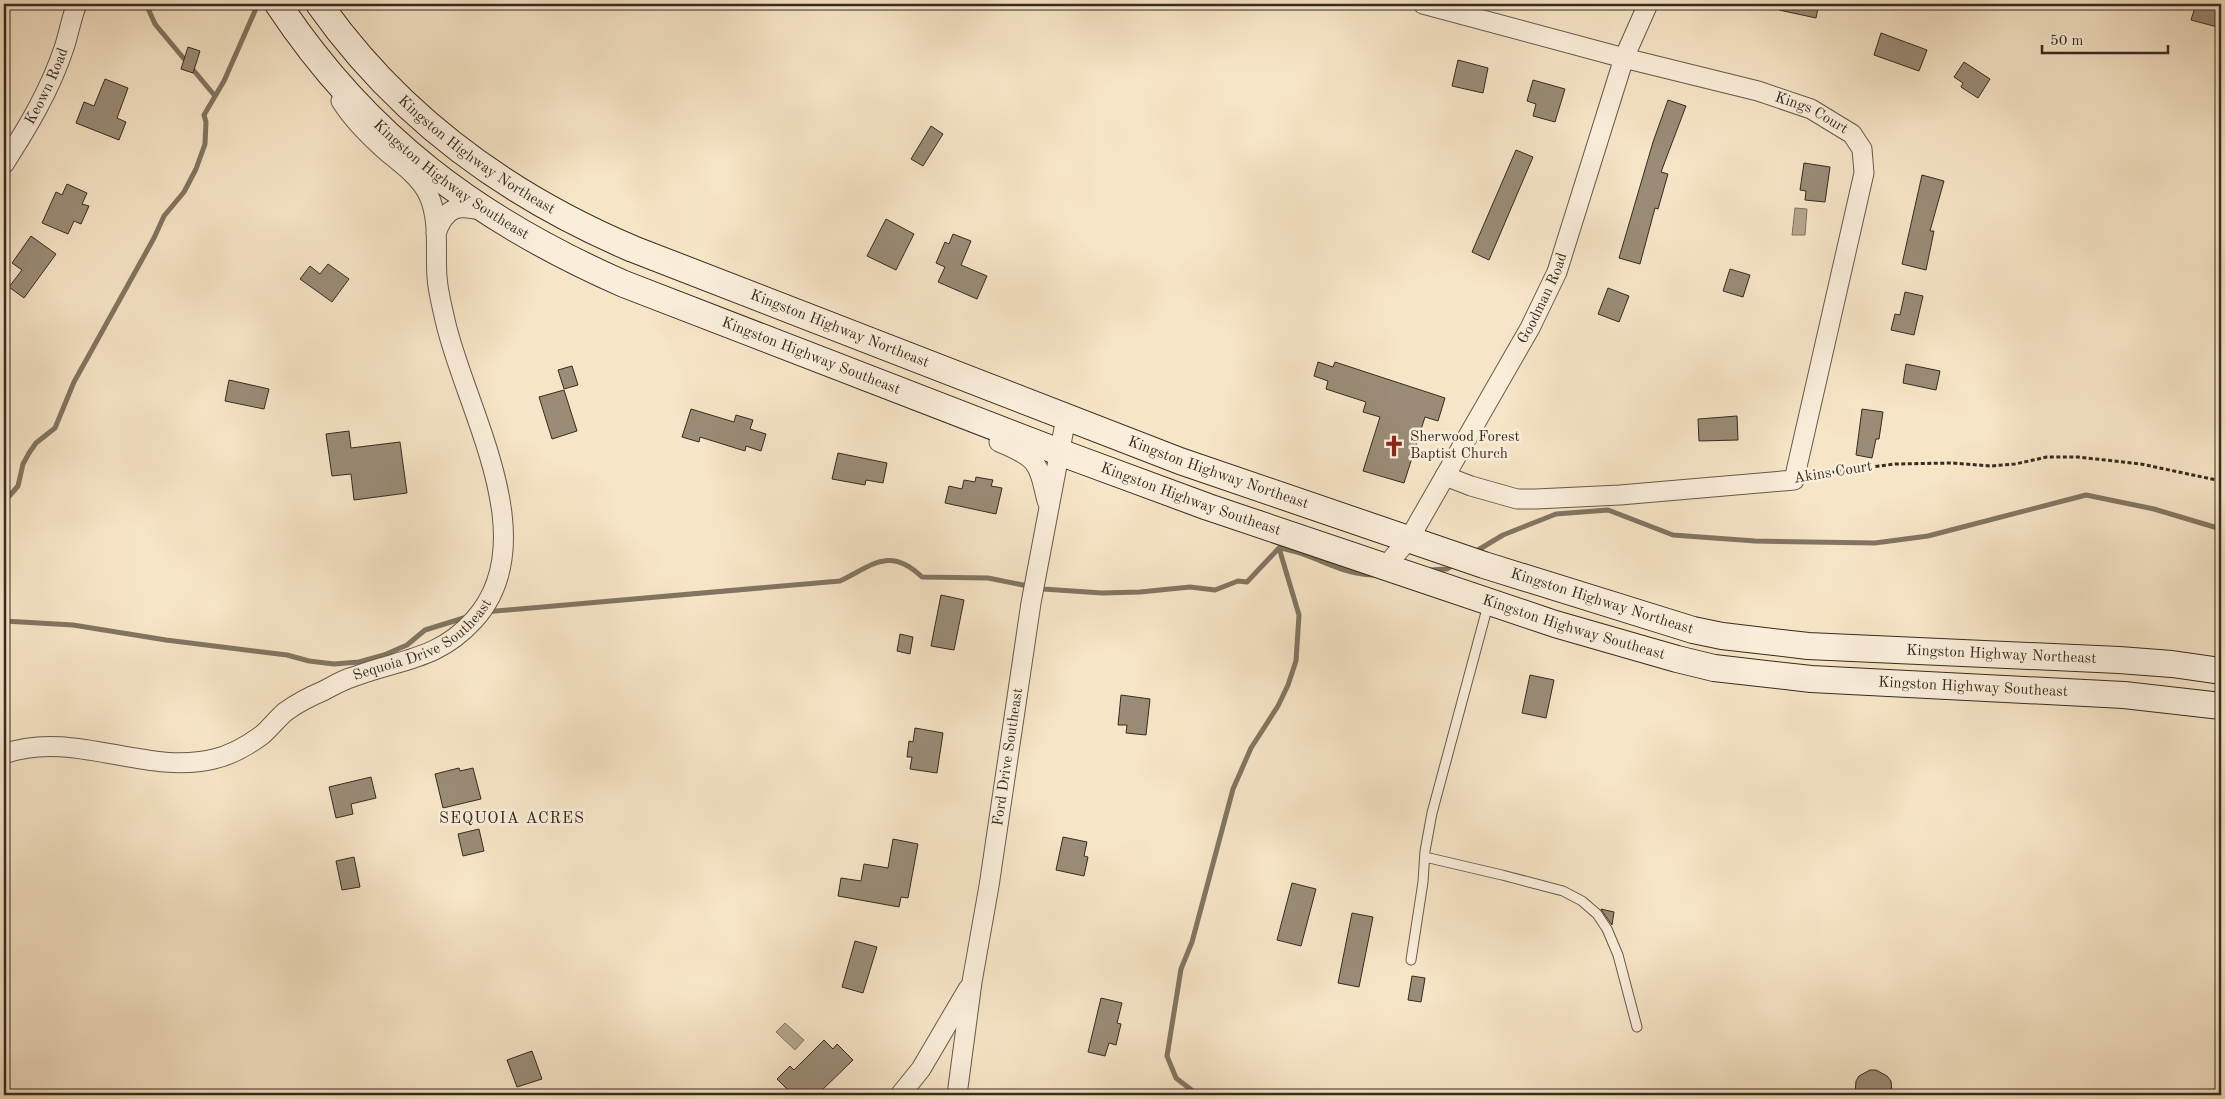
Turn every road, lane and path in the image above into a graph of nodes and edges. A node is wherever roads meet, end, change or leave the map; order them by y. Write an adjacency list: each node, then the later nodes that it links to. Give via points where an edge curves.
1 (77, 4): 8 (street, Keown Road, via 54,75 39,107)
2 (278, 4): 6 (main road, Kingston Highway Southeast)
3 (319, 4): 12 (main road, Kingston Highway Northeast, via 341,35 412,110 474,162 553,211 633,250)
4 (1423, 4): 7 (street, Kings Court)
5 (1648, 4): 7 (street, Goodman Road)
6 (309, 49): 9 (main road, Kingston Highway Southeast, via 339,86 404,149 447,185); 10 (street, Sequoia Drive Southeast, via 346,109 366,133 422,184 430,197)
7 (1624, 58): 14 (street, Goodman Road, via 1557,272 1530,328); 15 (street, Kings Court, via 1758,91 1811,109 1852,134 1862,149 1864,173)
8 (4, 164)
9 (487, 212): 10 (street, via 458,208 447,213); 11 (main road, Kingston Highway Southeast, via 573,261 624,284)
10 (436, 233): 23 (street, Sequoia Drive Southeast, via 437,280 446,325 491,468 505,538 495,586 474,621 425,656 353,676 319,692 286,712 262,735 234,753 212,760 171,762 76,748 46,747 20,748)
11 (869, 378): 13 (main road, Kingston Highway Southeast); 17 (street, via 952,423 1023,452 1040,470)
12 (1066, 418): 13 (street, Ford Drive Southeast); 18 (main road, Kingston Highway Northeast, via 1180,461)
13 (1059, 452): 17 (street, Ford Drive Southeast); 19 (main road, Kingston Highway Southeast)
14 (1445, 476): 15 (street, Akins Court, via 1518,499 1536,500); 18 (street, Goodman Road)
15 (1794, 480): 16 (path, Akins Court, via 1895,464 1991,466 2078,457 2141,464)
16 (2221, 481)
17 (1049, 510): 26 (street, Ford Drive Southeast, via 1031,603)
18 (1409, 539): 19 (street, Goodman Road); 21 (main road, Kingston Highway Northeast, via 1656,620 1722,636 1808,646 2119,660)
19 (1384, 568): 20 (main road, Kingston Highway Southeast)
20 (1489, 602): 22 (main road, Kingston Highway Southeast, via 1714,668 1811,679 2124,695); 24 (lane, via 1432,813)
21 (2221, 671)
22 (2221, 706)
23 (4, 754)
24 (1424, 857): 25 (lane); 27 (lane, via 1563,892 1582,901 1608,929)
25 (1411, 960)
26 (972, 982): 28 (street, via 921,1069); 29 (street, Ford Drive Southeast)
27 (1637, 1027)
28 (900, 1095)
29 (957, 1095)

